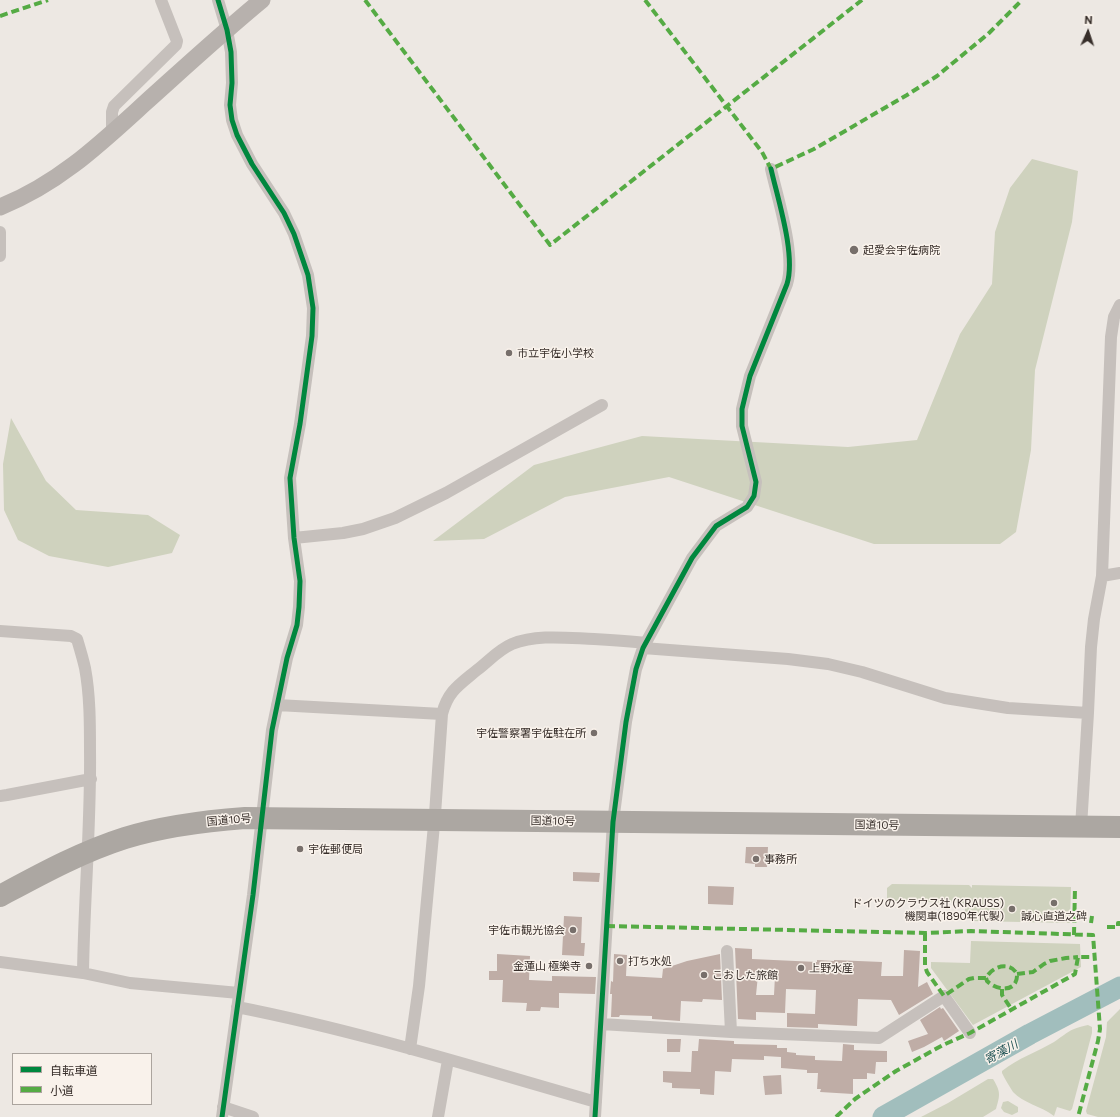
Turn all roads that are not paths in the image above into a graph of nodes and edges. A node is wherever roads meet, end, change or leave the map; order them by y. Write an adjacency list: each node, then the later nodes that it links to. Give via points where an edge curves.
1 (161, 0): 5 (street, via 177,41 176,45 114,106)
2 (218, 0): 4 (street)
3 (262, 0): 4 (street)
4 (227, 30): 5 (street); 12 (street, via 231,52 232,120 252,164 284,213 302,257 311,292 312,336 290,478)
5 (112, 133): 7 (street, via 79,162 58,176)
6 (771, 170): 16 (street, via 788,246 790,269 787,284 750,376 743,404 742,426 756,482 754,496 747,507 712,529 692,558)
7 (0, 207)
8 (0, 232): 9 (street)
9 (0, 256)
10 (1120, 305): 14 (street, via 1114,317 1111,337)
11 (602, 405): 12 (street, via 446,493 396,518 343,533)
12 (294, 538): 17 (street, via 300,581 299,607 297,625)
13 (1120, 573): 14 (street)
14 (1102, 576): 18 (street, via 1091,647)
15 (0, 631): 20 (street, via 71,636 78,639 88,695)
16 (645, 646): 18 (street, via 828,664 945,698 1008,708); 19 (street, via 557,637 526,640 511,645 499,651 458,684 450,693); 24 (street, via 636,669 626,722)
17 (276, 705): 19 (street); 22 (street)
18 (1088, 713): 25 (street)
19 (442, 714): 23 (street)
20 (90, 779): 21 (street); 27 (street)
21 (0, 796)
22 (262, 818): 23 (highway, 国道10号); 27 (highway, 国道10号, via 182,825 125,838); 32 (street, via 254,895)
23 (435, 820): 24 (highway, 国道10号); 37 (street, via 419,986)
24 (613, 822): 25 (highway, 国道10号); 34 (street)
25 (1081, 827): 26 (highway, 国道10号)
26 (1120, 827)
27 (88, 852): 28 (highway, 国道10号); 31 (street)
28 (0, 896)
29 (727, 951): 35 (street)
30 (0, 962): 31 (street)
31 (83, 973): 32 (street, via 130,983)
32 (239, 993): 33 (street)
33 (237, 1007): 37 (street, via 312,1022); 40 (street)
34 (601, 1024): 35 (street); 39 (street)
35 (730, 1032): 36 (street, via 879,1038 944,996)
36 (970, 1033)
37 (410, 1048): 38 (street)
38 (448, 1060): 39 (street); 42 (street)
39 (596, 1102): 43 (street)
40 (222, 1112): 41 (street)
41 (254, 1117)
42 (438, 1117)
43 (595, 1117)

